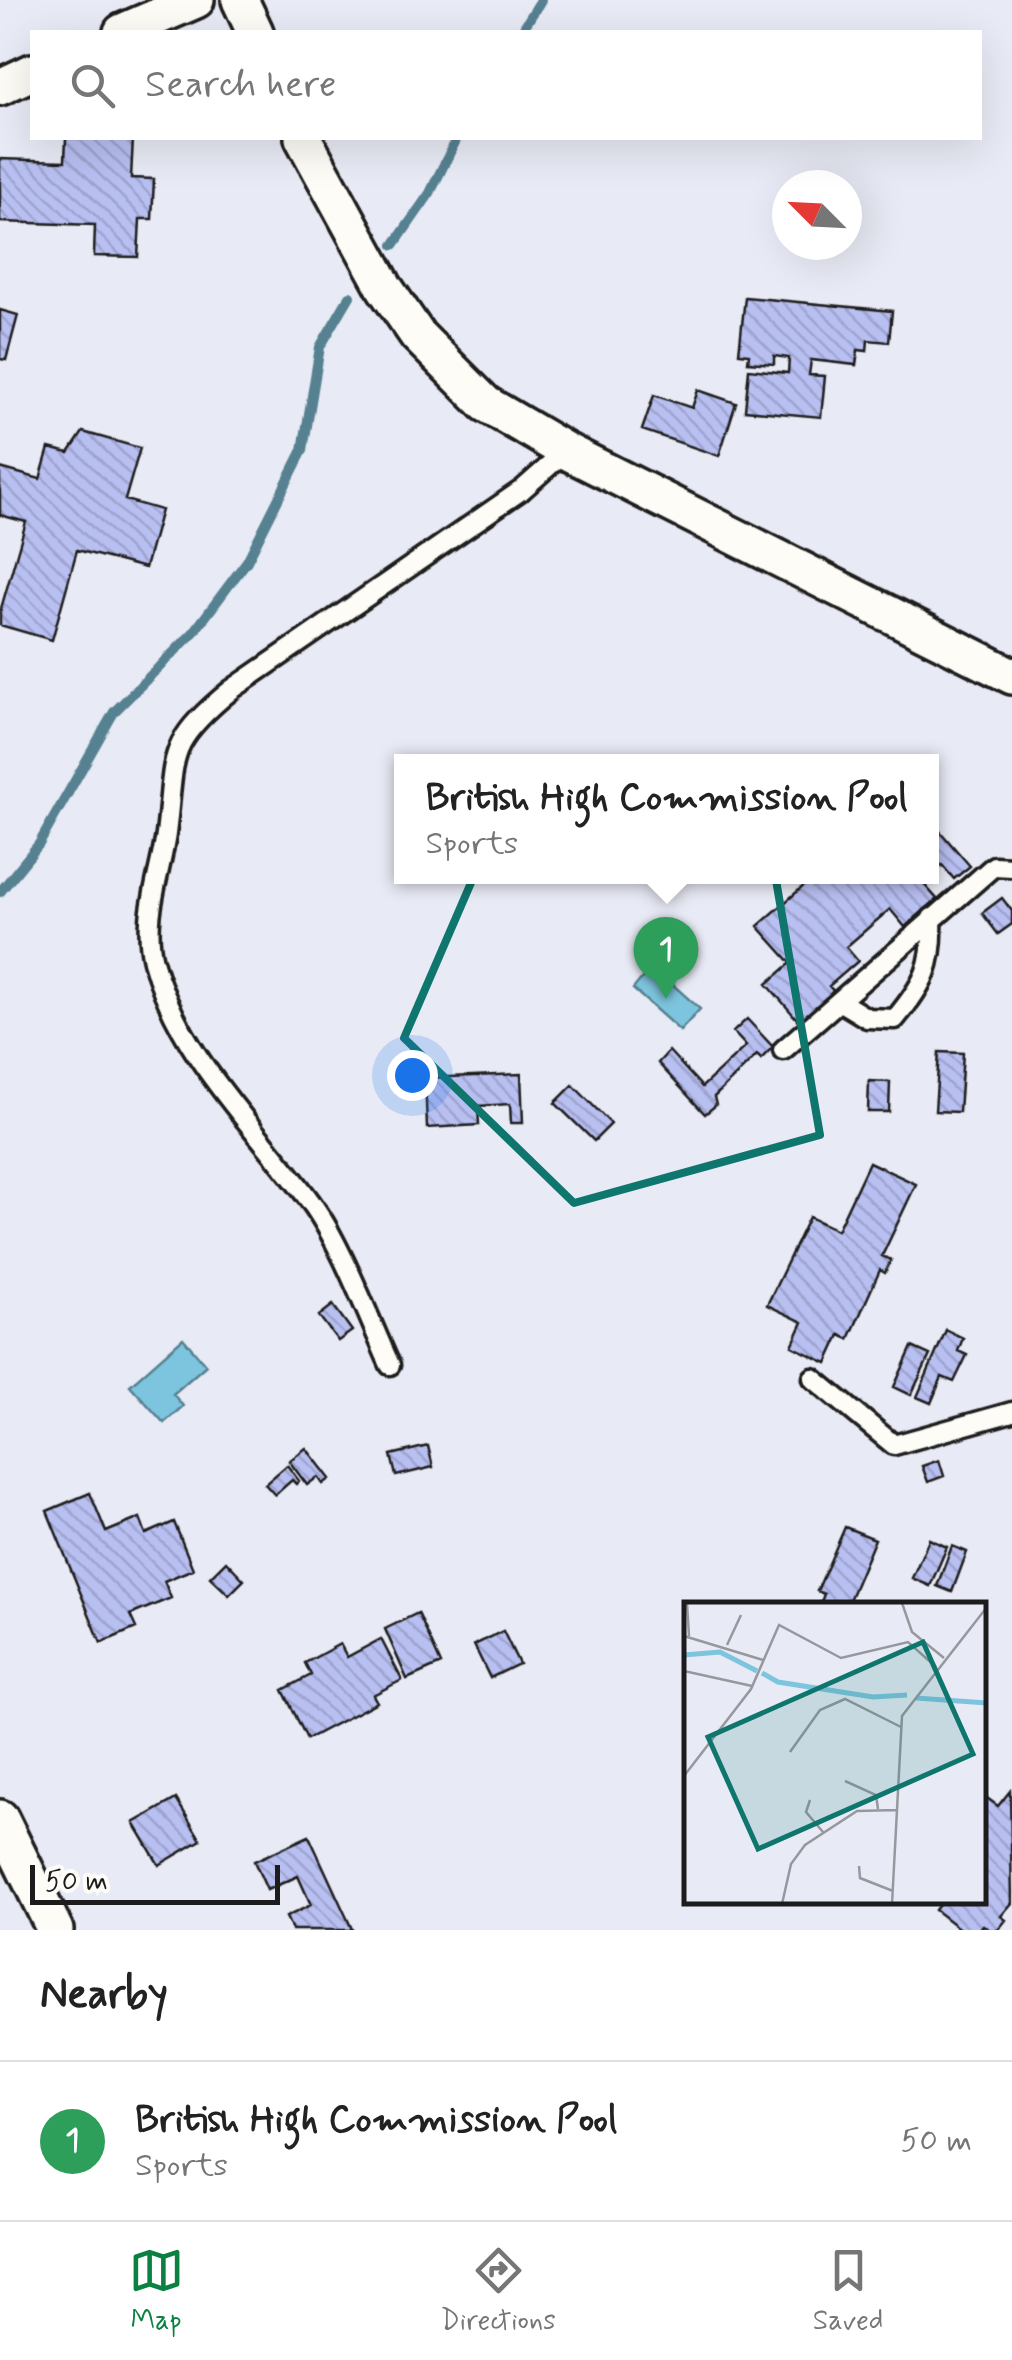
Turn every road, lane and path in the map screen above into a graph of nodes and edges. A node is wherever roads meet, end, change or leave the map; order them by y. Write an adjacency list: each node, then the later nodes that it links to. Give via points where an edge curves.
1 (196, 0): 3 (street)
2 (240, 0): 4 (street)
3 (127, 30)
4 (253, 30)
5 (30, 73): 6 (street)
6 (0, 87)
7 (304, 140): 8 (street, via 418,336 486,404)
8 (566, 451): 9 (street); 14 (lane, via 523,489 210,707 179,741 171,775 148,922 152,959 200,1059 312,1204)
9 (1012, 676)
10 (1012, 867): 11 (lane, via 994,866)
11 (932, 918): 12 (lane); 12 (lane, via 934,953 895,1019 867,1018)
12 (839, 1001): 13 (lane)
13 (783, 1050)
14 (390, 1365)
15 (814, 1378): 16 (lane, via 894,1446)
16 (1012, 1412)
17 (0, 1818): 18 (street)
18 (55, 1930)

